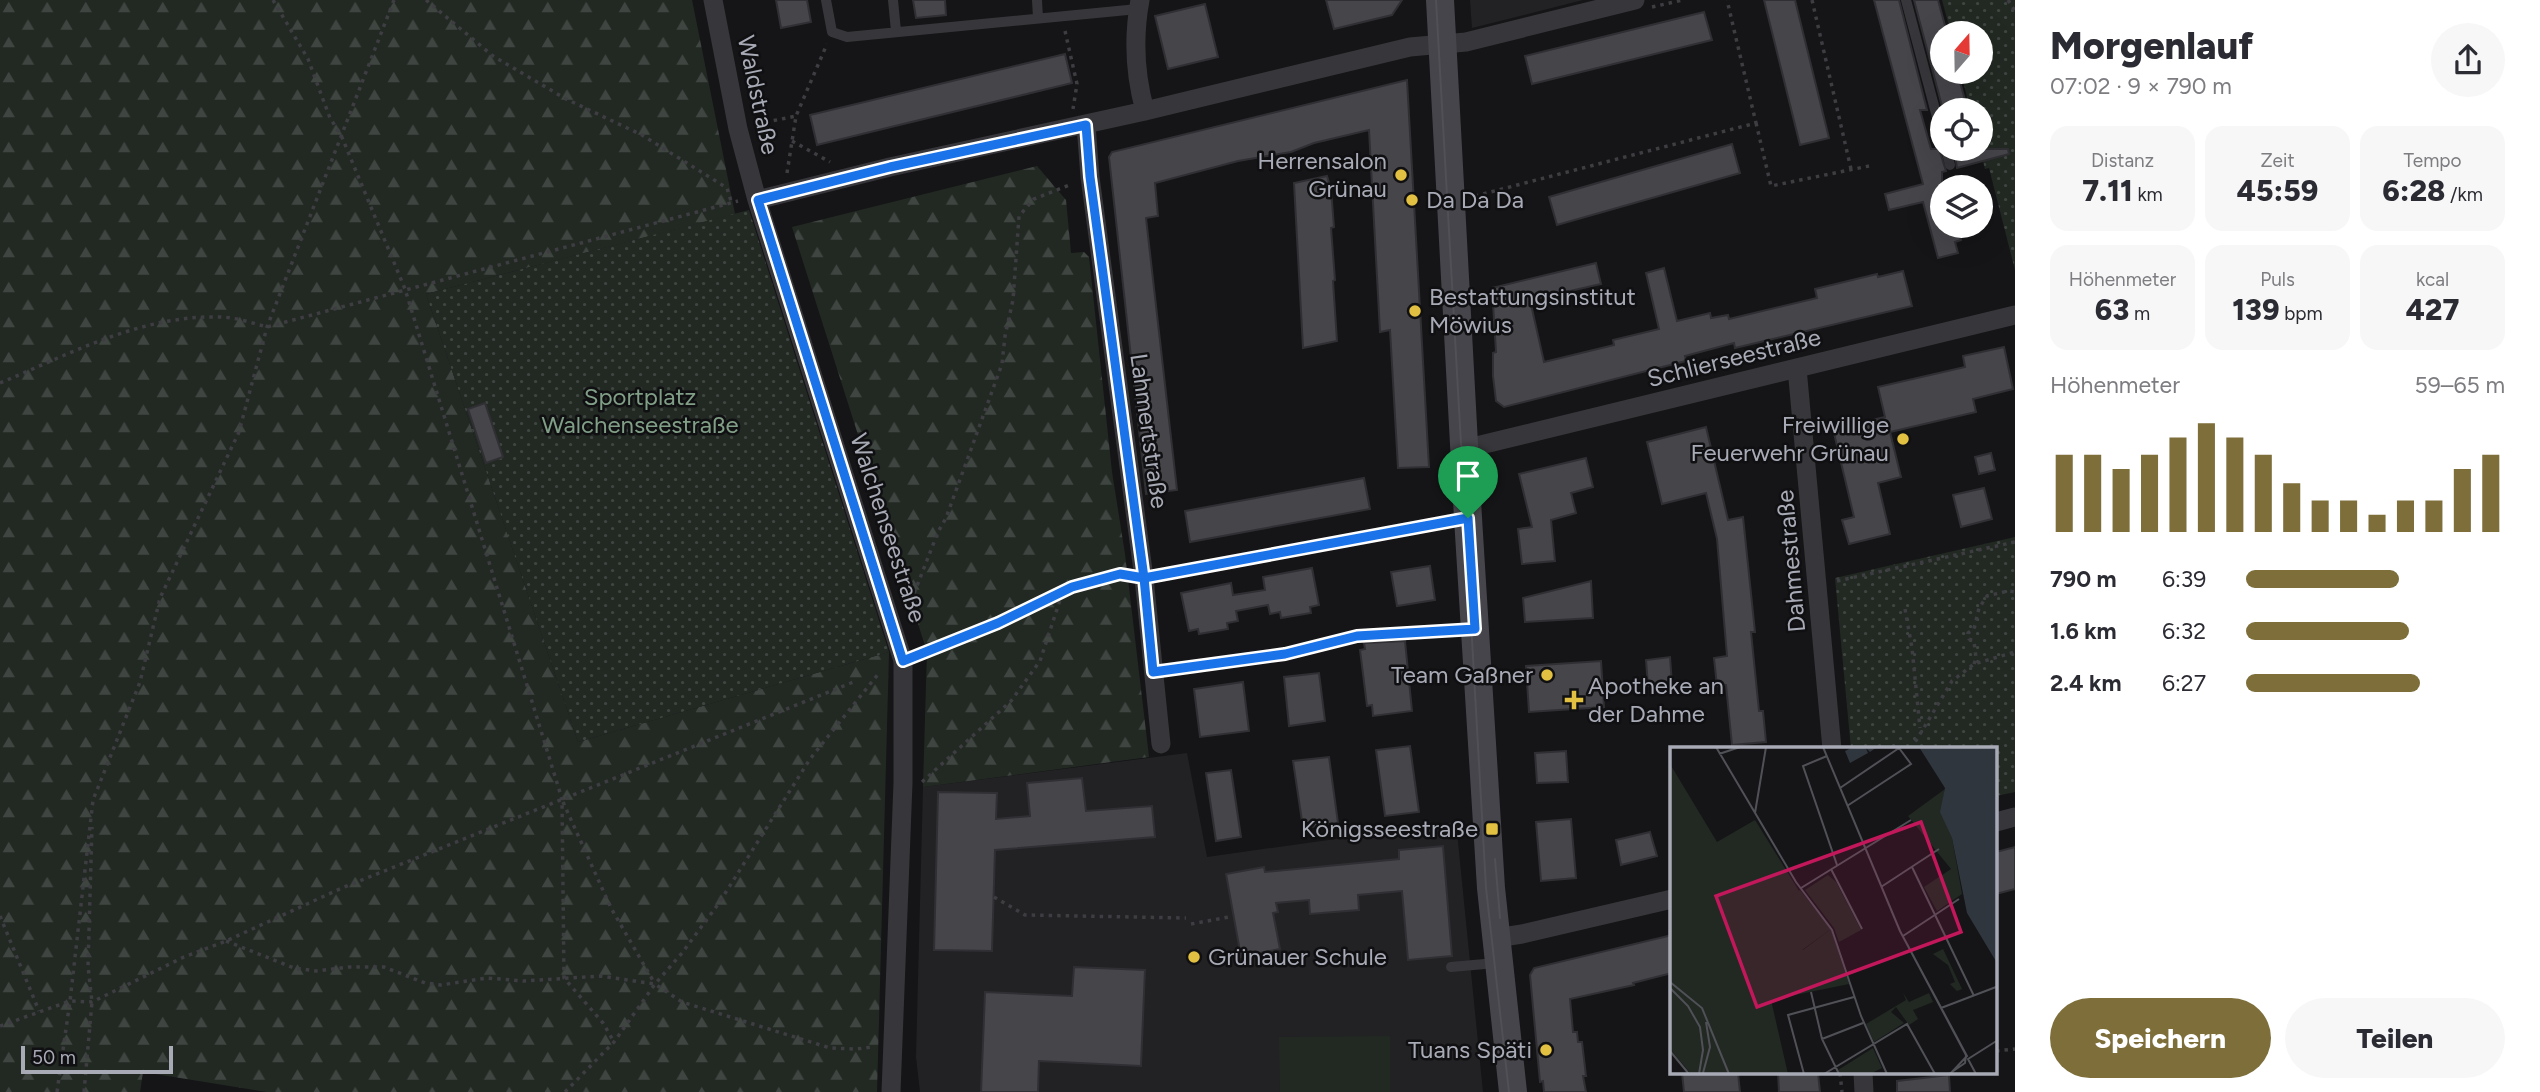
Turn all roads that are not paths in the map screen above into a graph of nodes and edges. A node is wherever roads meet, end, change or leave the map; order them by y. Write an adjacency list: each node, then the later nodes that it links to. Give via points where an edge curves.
1 (713, 0): 17 (street, Waldstraße, via 738,128)
2 (826, 0): 10 (lane, via 832,32 848,37)
3 (893, 0): 10 (lane)
4 (1037, 0): 9 (lane)
5 (1440, 0): 11 (main road)
6 (1635, 0): 11 (street)
7 (1906, 0): 12 (lane)
8 (1139, 5): 9 (lane); 13 (street, via 1136,72)
9 (1038, 18): 10 (lane)
10 (897, 31)
11 (1443, 44): 13 (street, via 1410,47); 20 (main road)
12 (1932, 98)
13 (1144, 111): 14 (street)
14 (1082, 126): 17 (street); 22 (street, Lahmertstraße)
15 (1950, 161): 16 (lane)
16 (1951, 165)
17 (758, 200): 33 (street, Walchenseestraße, via 903,661)
18 (2015, 315): 19 (street, Schlierseestraße)
19 (1797, 368): 20 (street, Schlierseestraße); 26 (street, Dahmestraße)
20 (1464, 449): 21 (main road)
21 (1468, 518): 22 (lane); 23 (main road)
22 (1144, 578): 24 (street, Lahmertstraße)
23 (1475, 629): 24 (lane, via 1357,636 1285,654); 30 (main road)
24 (1153, 672): 25 (street, Lahmertstraße)
25 (1161, 744)
26 (1832, 747)
27 (2015, 817): 28 (street)
28 (1997, 822)
29 (1670, 899): 30 (street, via 1522,934)
30 (1497, 950): 31 (lane); 34 (main road)
31 (1451, 967)
32 (1863, 1074): 35 (street)
33 (891, 1092)
34 (1513, 1092)
35 (1864, 1092)

